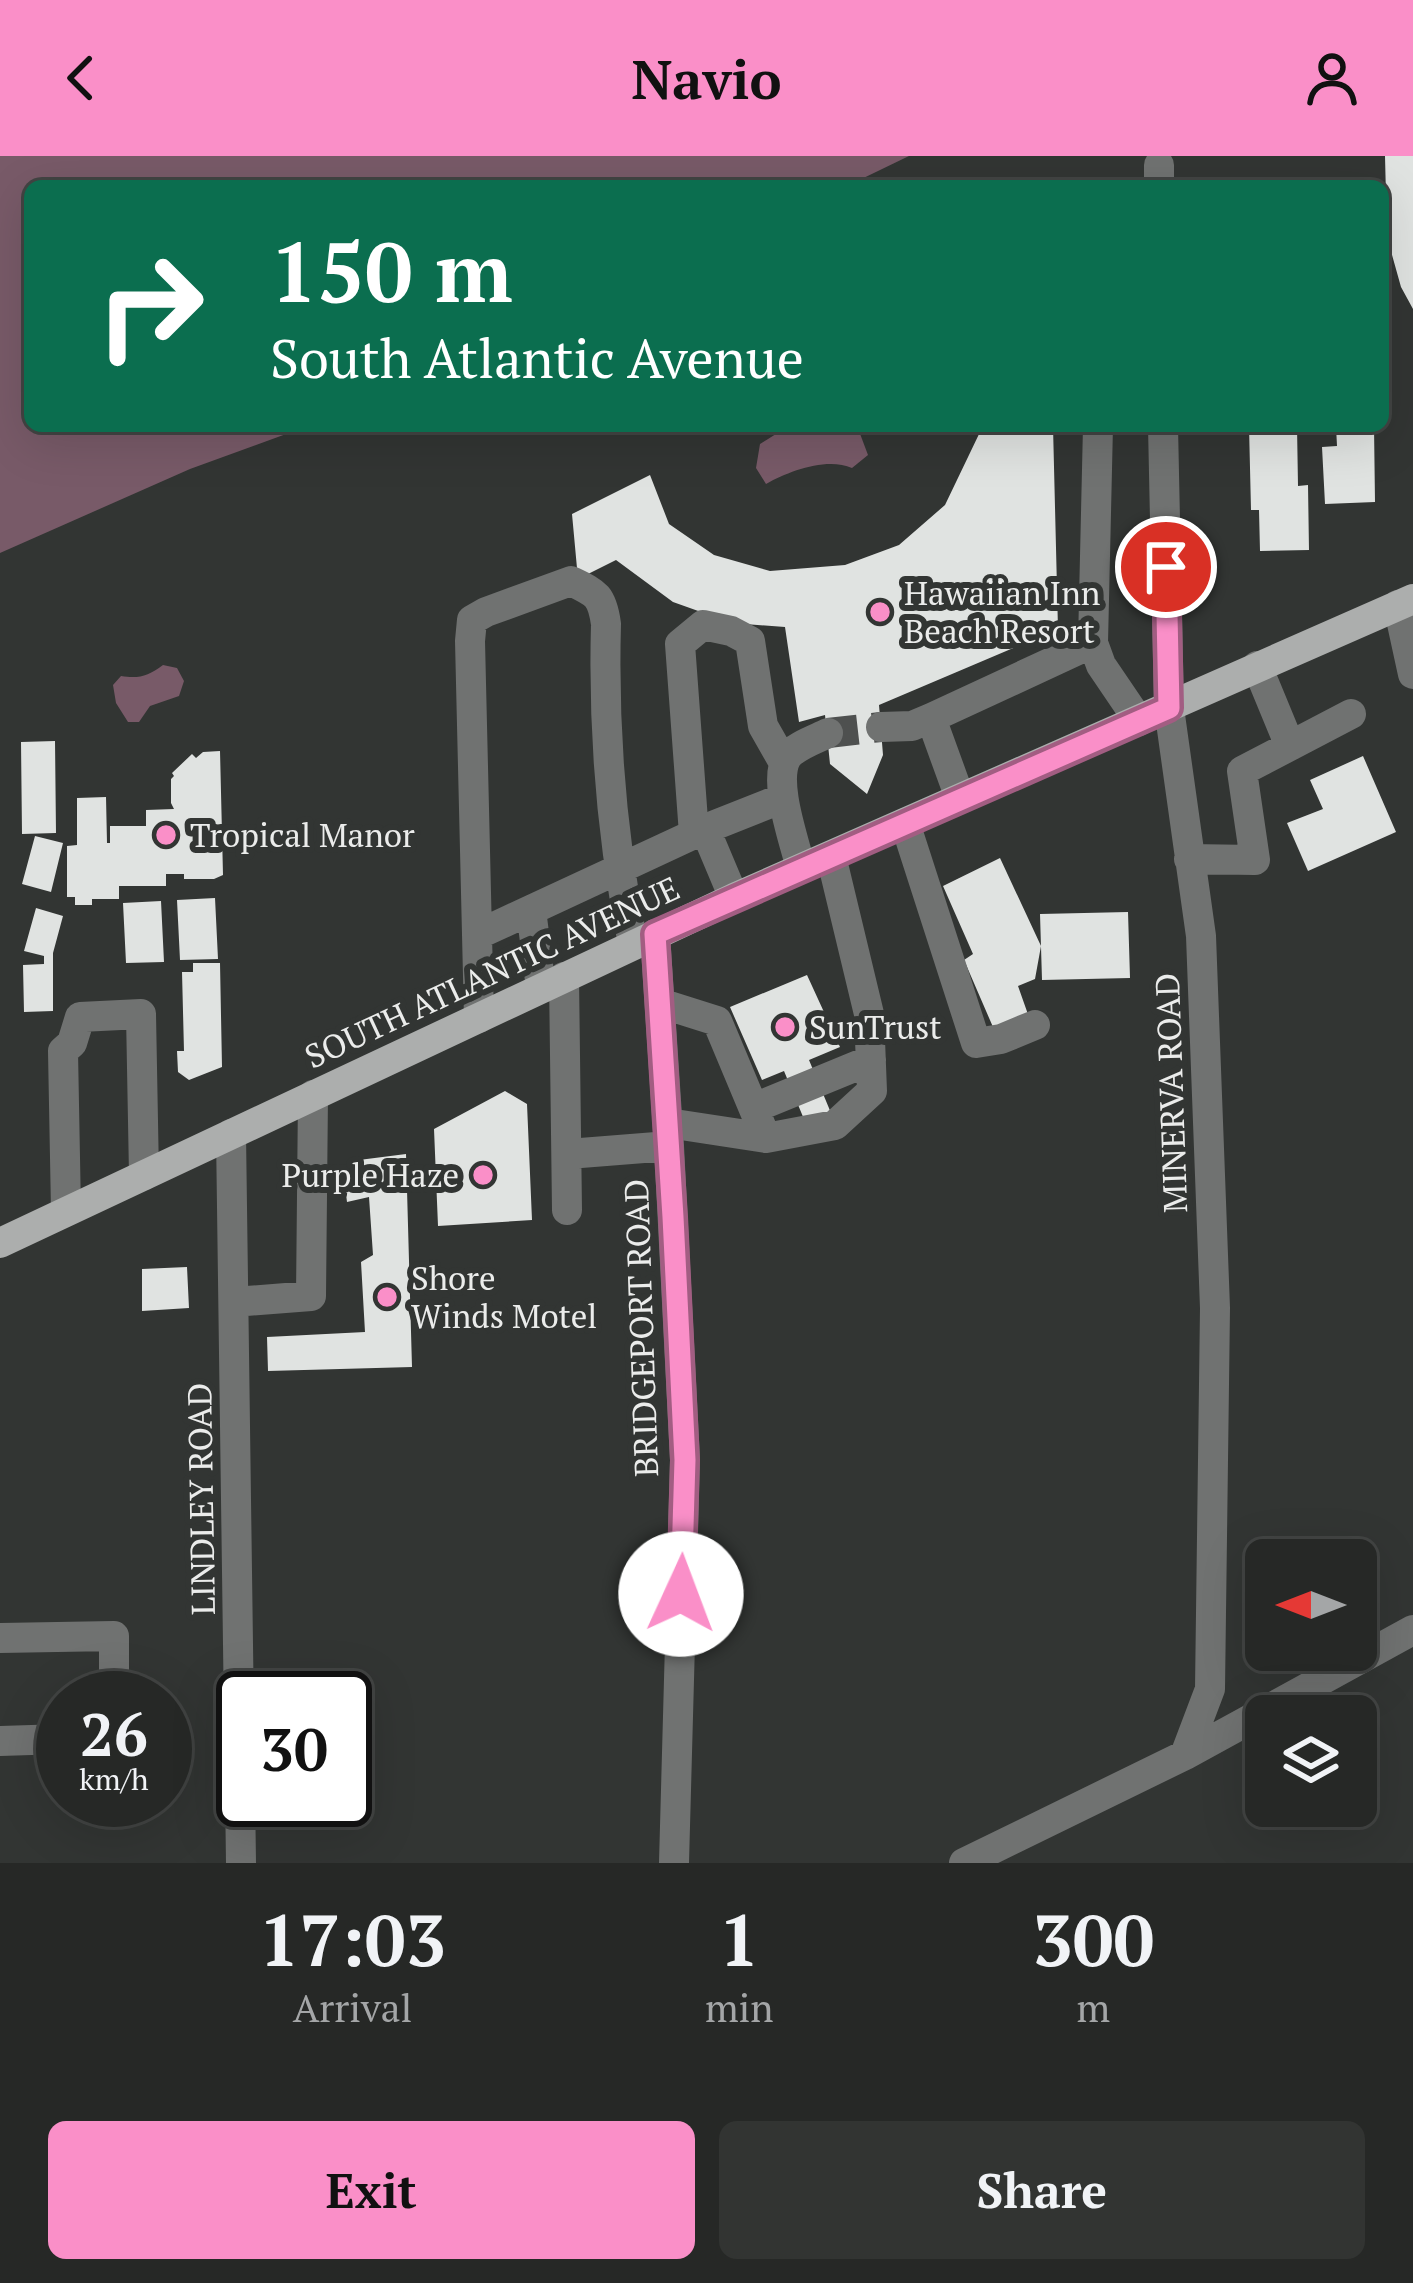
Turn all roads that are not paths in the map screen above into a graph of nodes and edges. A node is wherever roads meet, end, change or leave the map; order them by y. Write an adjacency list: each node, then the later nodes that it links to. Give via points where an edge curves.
1 (1097, 432): 4 (street)
2 (1162, 432): 7 (street, MINERVA ROAD)
3 (1406, 602): 5 (main road, SOUTH ATLANTIC AVENUE); 6 (street)
4 (1093, 643): 9 (street); 10 (street)
5 (1257, 666): 7 (main road, SOUTH ATLANTIC AVENUE); 13 (street)
6 (1413, 674)
7 (1169, 708): 10 (main road, SOUTH ATLANTIC AVENUE); 20 (street, MINERVA ROAD)
8 (1351, 715): 13 (street)
9 (931, 718): 11 (street); 16 (street)
10 (1139, 721): 16 (main road, SOUTH ATLANTIC AVENUE)
11 (881, 727)
12 (827, 733): 14 (street)
13 (1290, 746): 20 (street, via 1242,771 1255,860)
14 (784, 763): 15 (street); 18 (street, via 763,726 750,641 703,625 680,644)
15 (783, 798): 18 (street); 21 (street)
16 (960, 799): 17 (main road, SOUTH ATLANTIC AVENUE)
17 (905, 823): 19 (main road, SOUTH ATLANTIC AVENUE); 30 (street, via 976,1042)
18 (699, 832): 22 (street); 23 (street)
19 (830, 856): 21 (main road, SOUTH ATLANTIC AVENUE); 31 (street, via 869,1014)
20 (1190, 859): 48 (street, MINERVA ROAD, via 1201,936 1215,1308 1210,1689)
21 (801, 869): 23 (main road, SOUTH ATLANTIC AVENUE)
22 (618, 870): 24 (street); 25 (street, BRIDGEPORT ROAD, via 607,624 596,592 571,581 472,620); 26 (street, BRIDGEPORT ROAD)
23 (734, 898): 26 (main road, SOUTH ATLANTIC AVENUE)
24 (531, 910): 25 (street); 27 (street)
25 (477, 935): 29 (street)
26 (644, 939): 27 (main road, SOUTH ATLANTIC AVENUE); 28 (street, BRIDGEPORT ROAD)
27 (552, 983): 29 (main road, SOUTH ATLANTIC AVENUE); 37 (street)
28 (660, 1004): 33 (street, via 717,1021); 35 (street, BRIDGEPORT ROAD)
29 (478, 1018): 32 (main road, SOUTH ATLANTIC AVENUE)
30 (1034, 1025)
31 (871, 1060): 33 (street); 36 (street, via 872,1091 835,1125)
32 (313, 1095): 34 (main road, SOUTH ATLANTIC AVENUE); 42 (street, via 311,1296)
33 (754, 1108): 36 (street)
34 (231, 1134): 38 (main road, SOUTH ATLANTIC AVENUE); 42 (street, LINDLEY ROAD)
35 (668, 1134): 36 (street); 37 (street); 50 (street, BRIDGEPORT ROAD, via 685,1460)
36 (766, 1138)
37 (568, 1154): 39 (street)
38 (144, 1175): 40 (main road, SOUTH ATLANTIC AVENUE); 40 (street, via 141,1014 80,1017 63,1052)
39 (567, 1210)
40 (66, 1211): 41 (main road, SOUTH ATLANTIC AVENUE)
41 (0, 1243)
42 (234, 1302): 49 (street, LINDLEY ROAD)
43 (1413, 1630): 48 (street)
44 (0, 1638): 45 (street, via 114,1636)
45 (114, 1671)
46 (36, 1740): 47 (street)
47 (0, 1741)
48 (1185, 1755): 51 (street)
49 (241, 1863)
50 (674, 1863)
51 (964, 1863)

